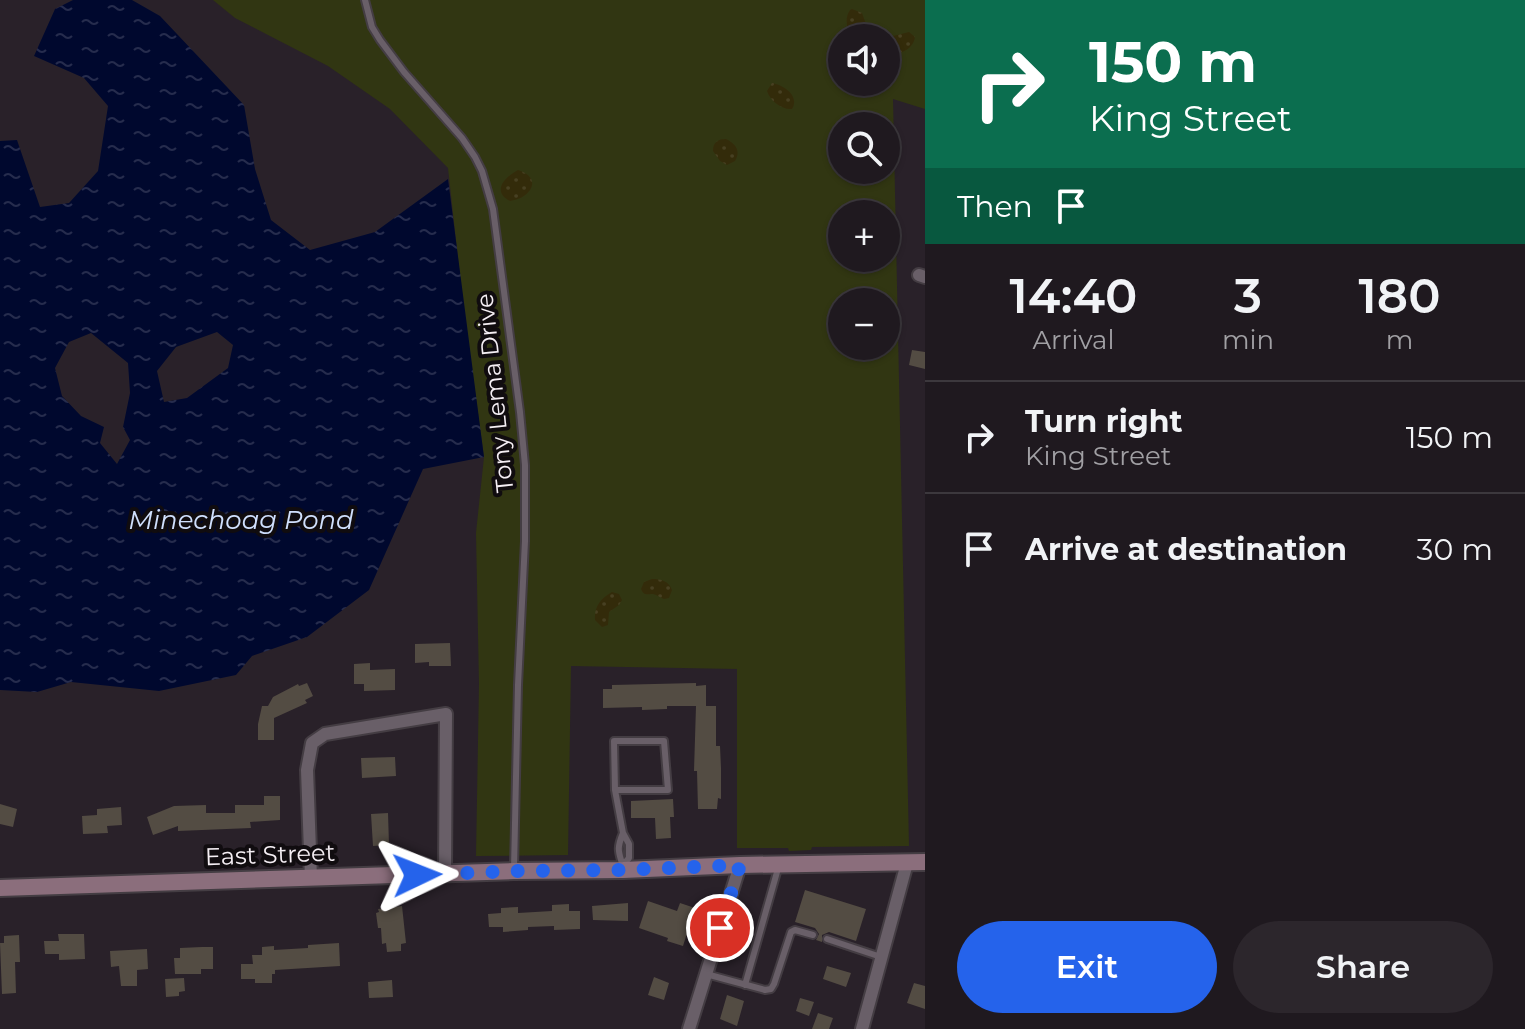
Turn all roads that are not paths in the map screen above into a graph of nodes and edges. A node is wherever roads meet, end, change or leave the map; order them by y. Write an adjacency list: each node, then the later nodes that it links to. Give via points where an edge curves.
1 (365, 0): 8 (lane, Tony Lema Drive, via 380,40 475,157 493,209 525,465)
2 (615, 790): 2 (lane, via 614,741 664,741 668,790); 7 (lane)
3 (925, 862): 4 (main road, East Street)
4 (907, 863): 6 (main road, East Street); 14 (street)
5 (740, 865): 6 (main road, East Street); 7 (main road, East Street); 15 (street)
6 (779, 865): 16 (lane)
7 (623, 868): 8 (main road, East Street)
8 (514, 871): 9 (main road, East Street)
9 (445, 874): 10 (main road, East Street); 10 (street, via 446,714 325,734 312,743 307,770)
10 (311, 878): 11 (main road, East Street)
11 (0, 888)
12 (813, 935): 16 (lane, via 791,932 771,989)
13 (827, 939): 14 (lane)
14 (882, 957): 18 (street)
15 (706, 974): 16 (lane); 17 (street)
16 (745, 985)
17 (689, 1029)
18 (862, 1029)

